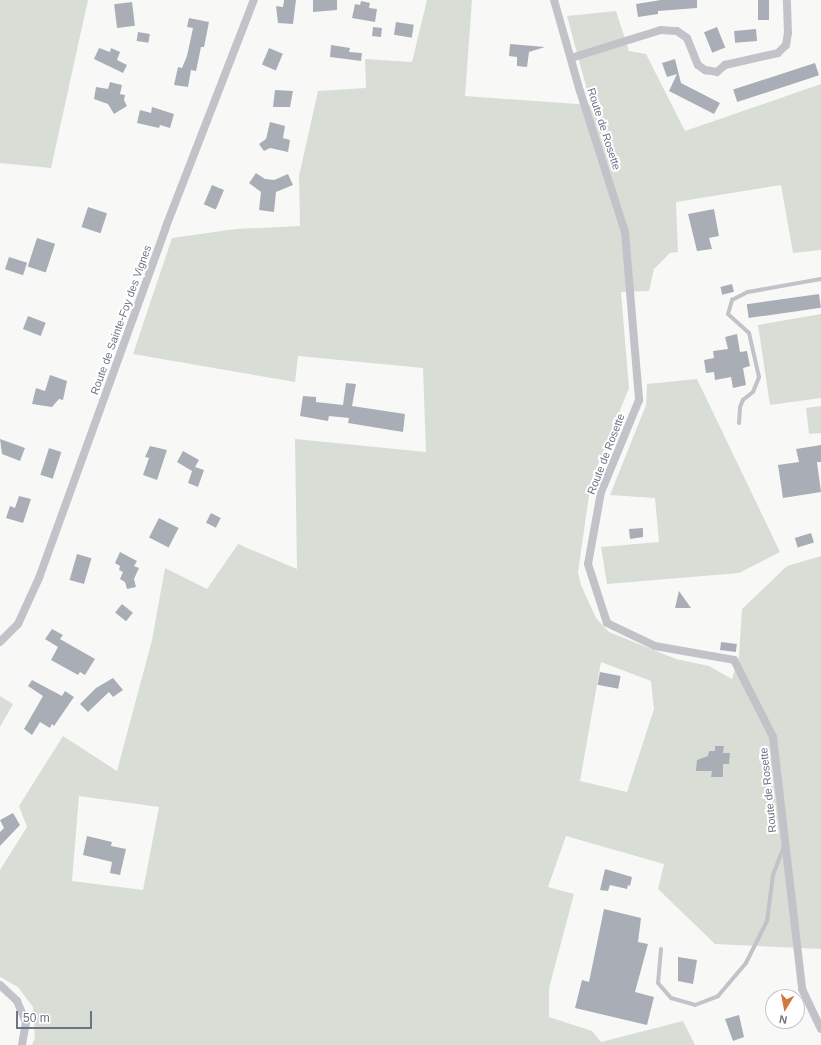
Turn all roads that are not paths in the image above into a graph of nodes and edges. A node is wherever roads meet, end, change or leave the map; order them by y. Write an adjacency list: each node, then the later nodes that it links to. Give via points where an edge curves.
1 (254, 0): 7 (street, Route de Sainte-Foy des Vignes, via 166,229 39,578 18,624)
2 (554, 0): 4 (street, Route de Rosette)
3 (787, 0): 4 (street, via 786,45 778,53 725,65 716,72 705,70 698,65 687,38 677,31 661,30)
4 (570, 58): 8 (street, Route de Rosette, via 625,232 639,400 601,492 588,564 607,623 655,646 734,660 773,737)
5 (821, 279): 6 (lane, via 748,292 732,300 728,314 749,333 759,377 752,392 743,400)
6 (739, 423)
7 (0, 642)
8 (785, 844): 9 (lane, via 773,875 767,921 746,963 718,996 694,1005 671,998 658,983); 11 (street, Route de Rosette, via 802,989)
9 (661, 949)
10 (0, 985): 12 (street, via 17,1001 26,1022)
11 (821, 1029)
12 (22, 1045)

